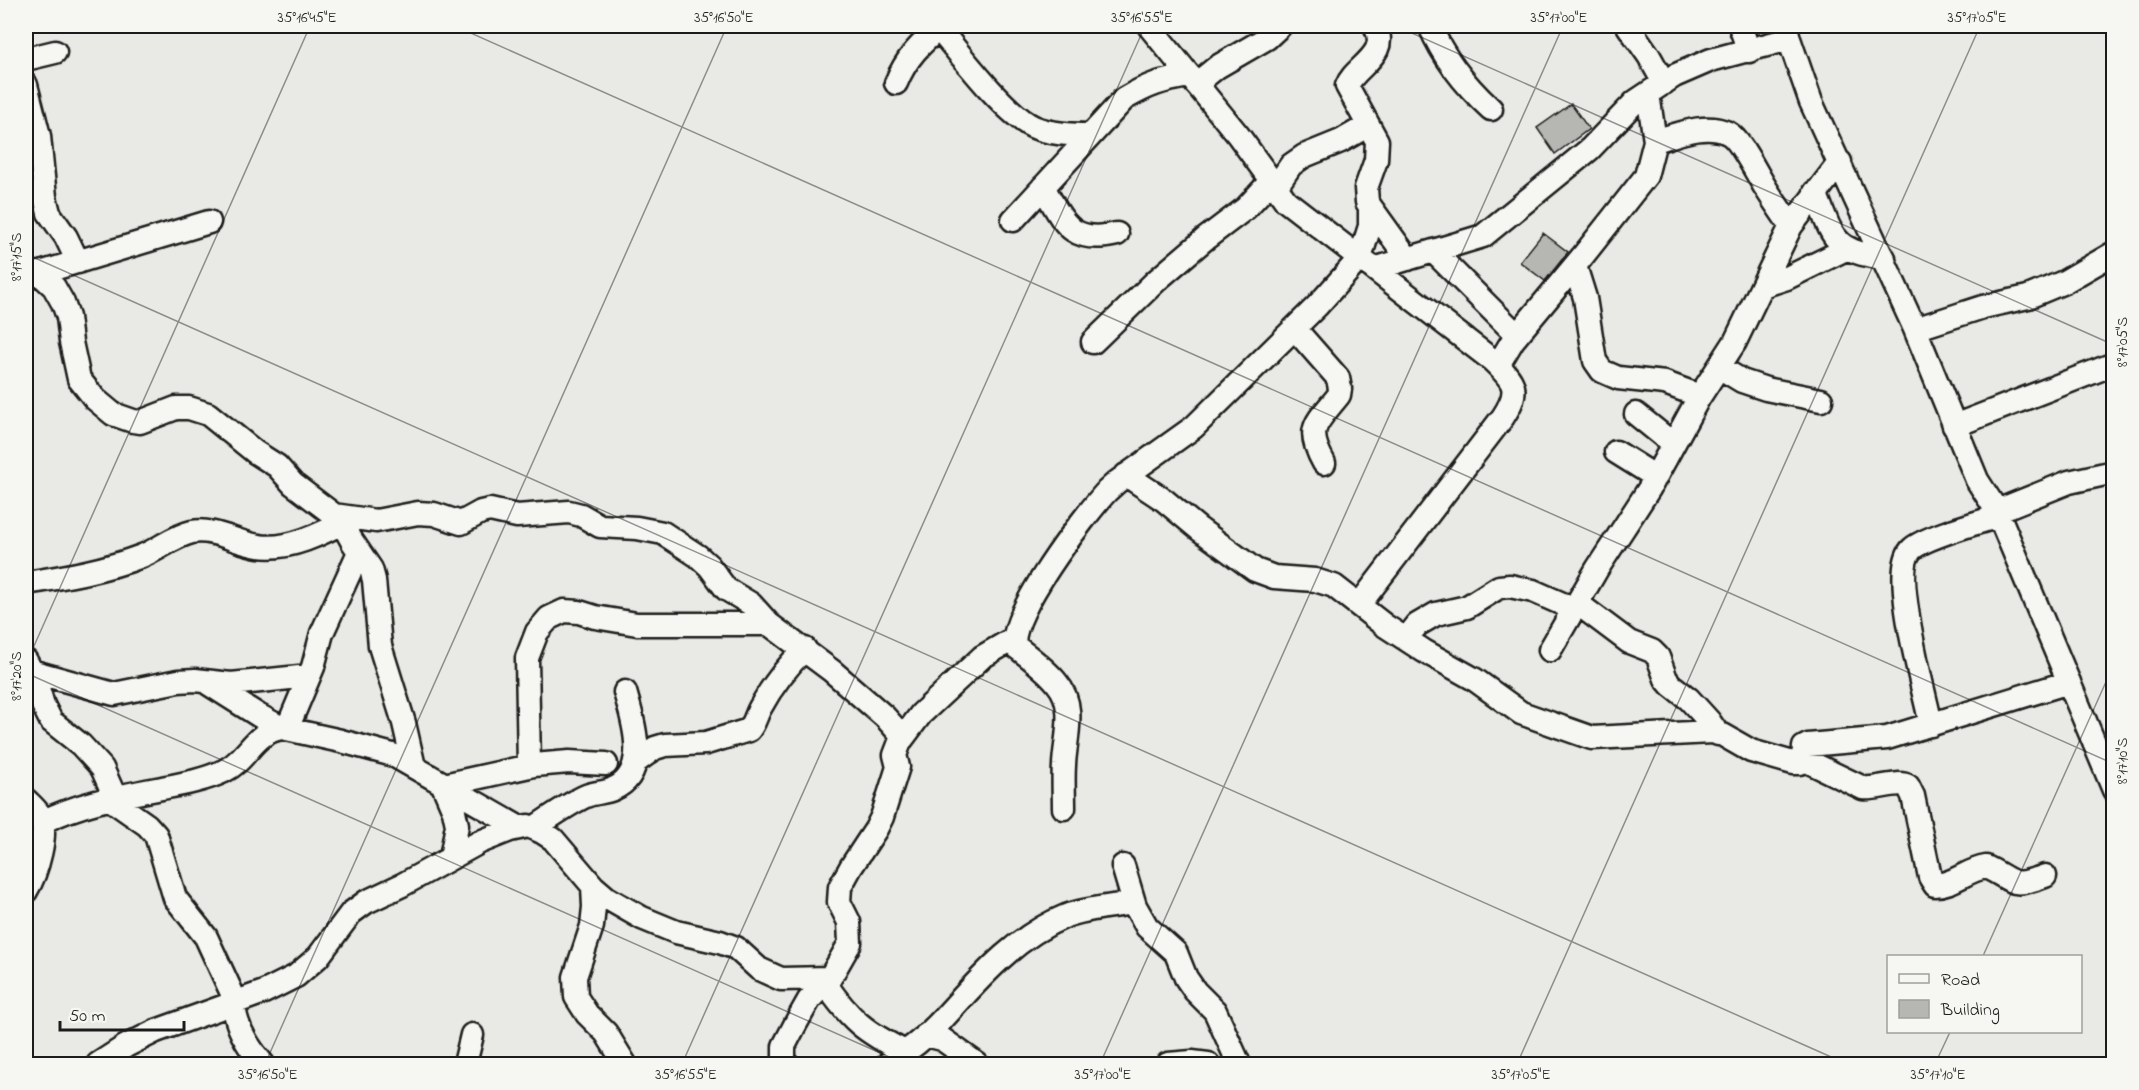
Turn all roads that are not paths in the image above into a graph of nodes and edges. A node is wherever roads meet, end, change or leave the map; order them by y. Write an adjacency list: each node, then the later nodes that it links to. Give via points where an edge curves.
1 (1280, 26): 12 (street, via 1267,38)
2 (1375, 26): 18 (street, via 1377,46 1347,86)
3 (1430, 26): 17 (street, via 1447,58)
4 (1628, 26): 16 (street, via 1649,56)
5 (1740, 26): 9 (street)
6 (940, 27): 14 (street, via 912,53); 19 (street, via 998,97 1030,125 1068,135)
7 (1153, 31): 12 (street); 13 (street)
8 (1787, 32): 9 (street); 21 (street, via 1811,102)
9 (1749, 51): 16 (street, via 1711,60 1674,76)
10 (55, 52): 11 (street)
11 (26, 59)
12 (1193, 80): 13 (street); 22 (street)
13 (1156, 82): 19 (street, via 1124,99)
14 (896, 83)
15 (26, 85): 35 (street, via 39,136 49,213)
16 (1656, 89): 20 (street); 31 (street, via 1635,102 1590,149 1483,236)
17 (1491, 109)
18 (1367, 126): 22 (street, via 1304,156); 25 (street, via 1377,141 1366,188)
19 (1091, 135): 23 (street)
20 (1654, 141): 28 (street, via 1688,131 1710,129 1729,134); 37 (street, via 1646,176)
21 (1840, 162): 24 (street); 33 (street)
22 (1274, 184): 36 (street, via 1286,201); 43 (street, via 1157,280)
23 (1043, 187): 26 (street); 29 (street, via 1061,219 1081,236)
24 (1815, 192): 28 (street); 30 (street, via 1834,238)
25 (1370, 209): 34 (street); 36 (street)
26 (1013, 220)
27 (209, 222): 35 (street)
28 (1791, 226): 39 (street)
29 (1117, 234)
30 (1846, 249): 33 (street); 39 (street)
31 (1434, 252): 34 (street); 42 (street)
32 (2112, 257): 41 (street, via 2028,297)
33 (1884, 258): 41 (street)
34 (1408, 259): 36 (street)
35 (78, 262): 38 (street)
36 (1367, 264): 40 (street); 45 (street)
37 (1575, 266): 42 (street); 47 (street, via 1590,320 1595,361 1602,371 1618,378 1665,383)
38 (32, 275): 58 (street, via 54,287 68,317 79,379 113,414 140,422 176,408 208,414 277,466 323,509)
39 (1762, 286): 46 (street)
40 (1295, 329): 53 (street, via 1338,378 1339,394 1314,426 1313,439); 55 (street, via 1194,427)
41 (1915, 329): 50 (street)
42 (1517, 335): 45 (street)
43 (1093, 342)
44 (2114, 364): 50 (street)
45 (1498, 365): 61 (street, via 1511,381 1513,401)
46 (1719, 367): 47 (street); 48 (street, via 1766,389)
47 (1700, 396): 51 (street)
48 (1821, 400)
49 (1636, 414): 51 (street)
50 (1954, 426): 57 (street, via 1977,480)
51 (1673, 444): 56 (street)
52 (1616, 452): 56 (street)
53 (1324, 463)
54 (2114, 472): 57 (street, via 2069,482)
55 (1126, 475): 61 (street, via 1255,570 1274,577 1315,580 1334,586); 64 (street, via 1096,503 1057,555)
56 (1656, 477): 62 (street)
57 (1998, 514): 71 (street); 73 (street, via 1930,539 1912,549 1905,560 1906,604)
58 (346, 521): 59 (street); 60 (street, via 280,547 192,532 131,560); 63 (street, via 376,521 418,513 461,523 490,510 517,516 568,512 600,526 663,533 698,556 726,589 751,604)
59 (359, 552): 69 (street, via 322,633); 81 (street, via 374,580 380,646)
60 (26, 582)
61 (1359, 604): 65 (street)
62 (1575, 606): 65 (street, via 1533,591 1499,587 1467,607 1436,614 1417,625); 67 (street); 75 (street, via 1629,642 1652,651 1662,663 1666,679)
63 (769, 624): 66 (street); 82 (street, via 637,624 564,611 549,618 537,632 527,658)
64 (1013, 639): 76 (street, via 982,657 921,714); 88 (street, via 1015,646 1059,684 1066,699 1069,725)
65 (1406, 639): 75 (street, via 1474,679 1521,713 1592,738)
66 (805, 650): 76 (street, via 872,704); 77 (street, via 776,682 749,730 706,743 665,745)
67 (1550, 650)
68 (29, 672): 70 (street, via 114,694 178,681); 86 (street, via 51,721 102,768)
69 (309, 676): 70 (street, via 231,684); 74 (street)
70 (203, 681): 74 (street)
71 (2069, 682): 73 (street); 79 (street)
72 (625, 692): 77 (street)
73 (1931, 725): 78 (street, via 1887,738 1808,745 1803,747)
74 (284, 728): 81 (street, via 393,755); 86 (street, via 258,738 225,771)
75 (1718, 734): 78 (street, via 1773,758 1793,763)
76 (903, 737): 98 (street, via 895,755 898,767 882,817 840,887 839,902 849,922 850,943)
77 (636, 756): 80 (street, via 622,751); 85 (street, via 628,776 614,789)
78 (1803, 759): 93 (street, via 1863,788 1901,782 1908,786 1935,885 1945,885 1986,867 2012,883 2027,883)
79 (2109, 760): 84 (street)
80 (606, 764): 82 (street); 85 (street)
81 (414, 766): 83 (street)
82 (529, 766): 83 (street)
83 (443, 784): 90 (street); 91 (street, via 457,825)
84 (2114, 790)
85 (589, 795): 90 (street)
86 (113, 798): 89 (street, via 65,811); 99 (street, via 156,835 174,898 206,937)
87 (26, 800): 89 (street)
88 (1064, 808)
89 (42, 822): 95 (street, via 43,842)
90 (527, 828): 91 (street, via 480,842); 94 (street, via 553,839)
91 (451, 858): 99 (street, via 351,913 318,957 296,976)
92 (1123, 866): 96 (street)
93 (2045, 876)
94 (593, 886): 97 (street, via 642,918 736,948 759,969); 108 (street, via 592,926 575,977 576,997)
95 (26, 891)
96 (1133, 903): 103 (street, via 1087,909 1022,941 979,978); 113 (street, via 1147,927 1176,953 1191,986 1215,1011)
97 (778, 977): 98 (street); 100 (street, via 787,989)
98 (827, 980): 100 (street); 101 (street)
99 (235, 1002): 105 (street, via 156,1031); 106 (street, via 245,1040)
100 (808, 1003): 101 (street); 109 (street, via 784,1046)
101 (851, 1017): 104 (street)
102 (472, 1035): 107 (street)
103 (926, 1035): 104 (street); 110 (street, via 942,1039)
104 (896, 1058)
105 (98, 1065)
106 (263, 1065)
107 (465, 1065)
108 (625, 1065)
109 (784, 1065)
110 (976, 1065)
111 (1168, 1065): 112 (street)
112 (1208, 1065)
113 (1239, 1065)

